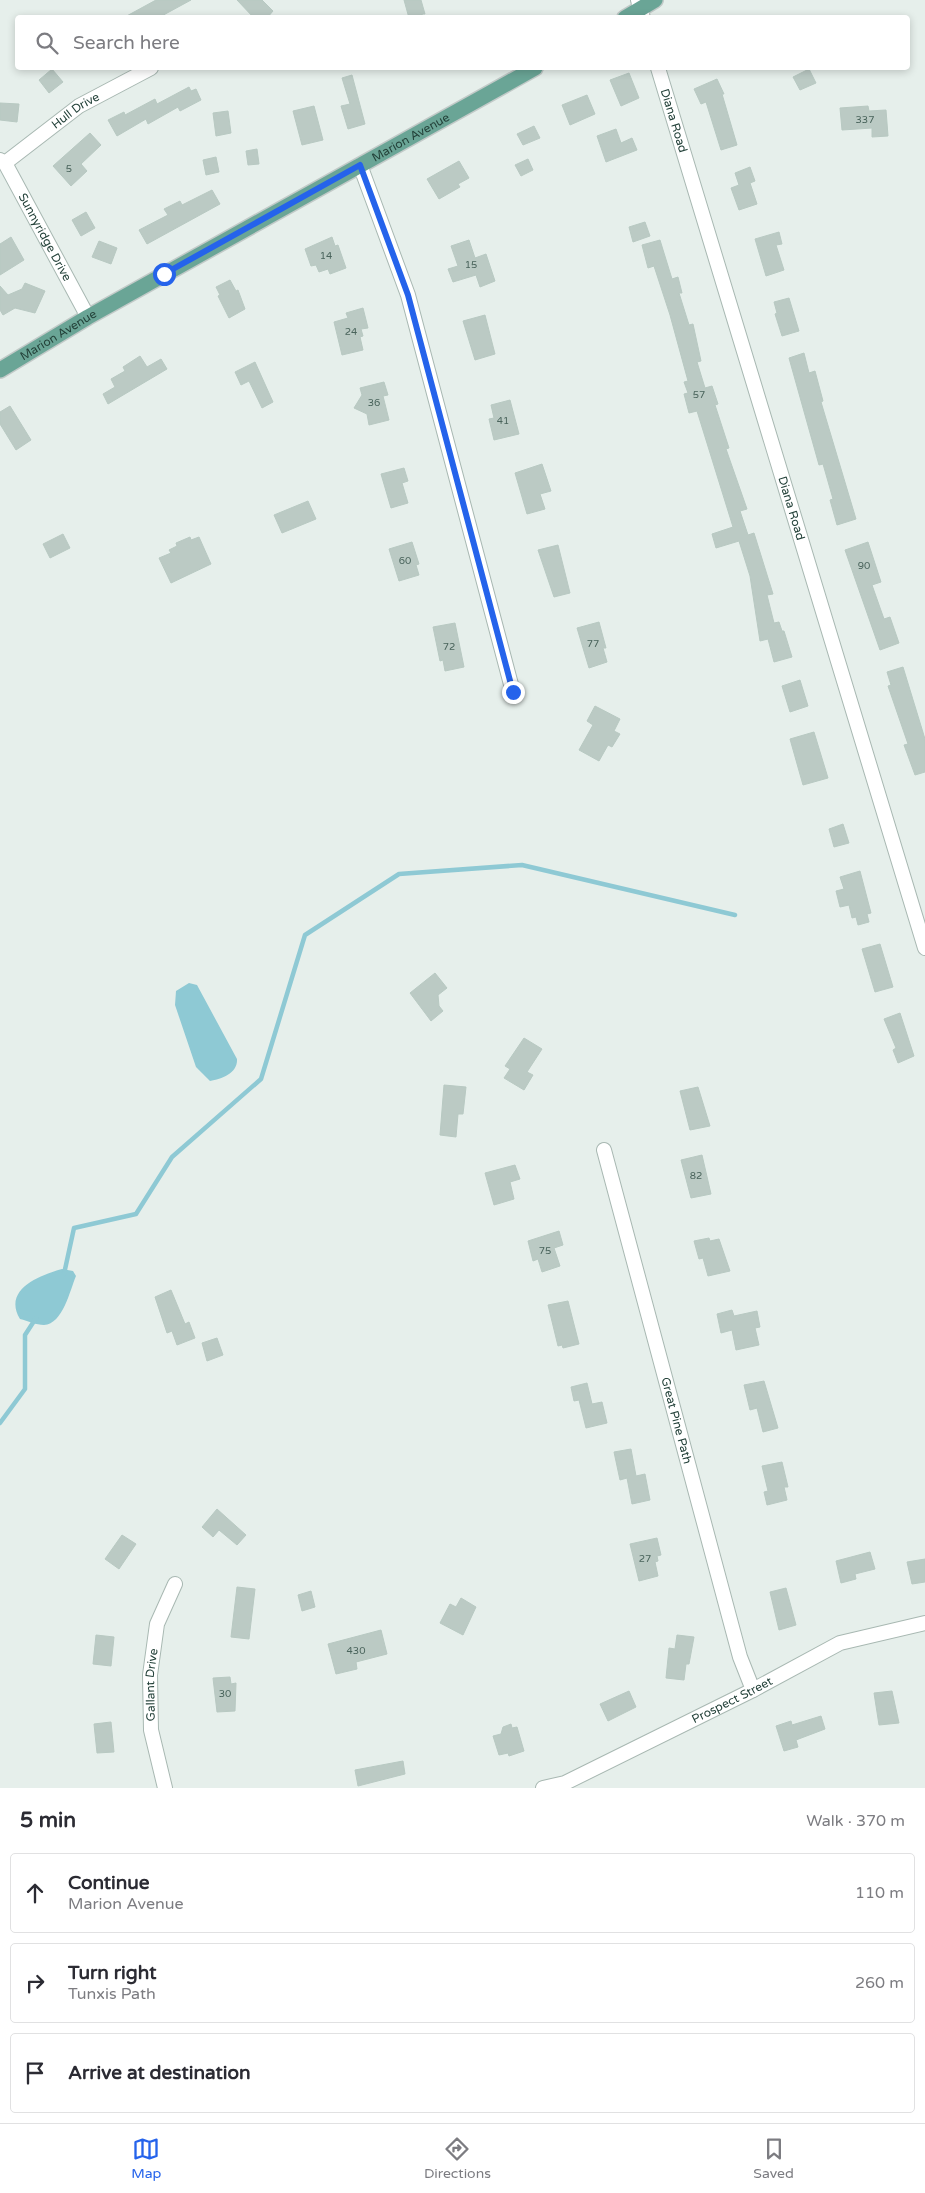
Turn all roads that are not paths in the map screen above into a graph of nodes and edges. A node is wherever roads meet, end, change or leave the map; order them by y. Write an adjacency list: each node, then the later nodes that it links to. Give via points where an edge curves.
1 (655, 0): 2 (main road)
2 (640, 9)
3 (147, 70): 6 (street, Hull Drive, via 79,106)
4 (531, 70): 7 (main road, Marion Avenue)
5 (659, 70): 11 (street, Diana Road)
6 (3, 162): 8 (street, Sunnyridge Drive)
7 (360, 165): 8 (main road, Marion Avenue); 10 (street, via 408,295)
8 (88, 317): 9 (main road, Marion Avenue)
9 (0, 370)
10 (513, 692)
11 (925, 948)
12 (604, 1150): 15 (street, Great Pine Path, via 740,1657)
13 (175, 1584): 16 (street, Gallant Drive, via 157,1624 150,1675 151,1730)
14 (925, 1623): 15 (street, Prospect Street, via 840,1643)
15 (753, 1690): 17 (street, Prospect Street, via 565,1783)
16 (165, 1788)
17 (543, 1788)

